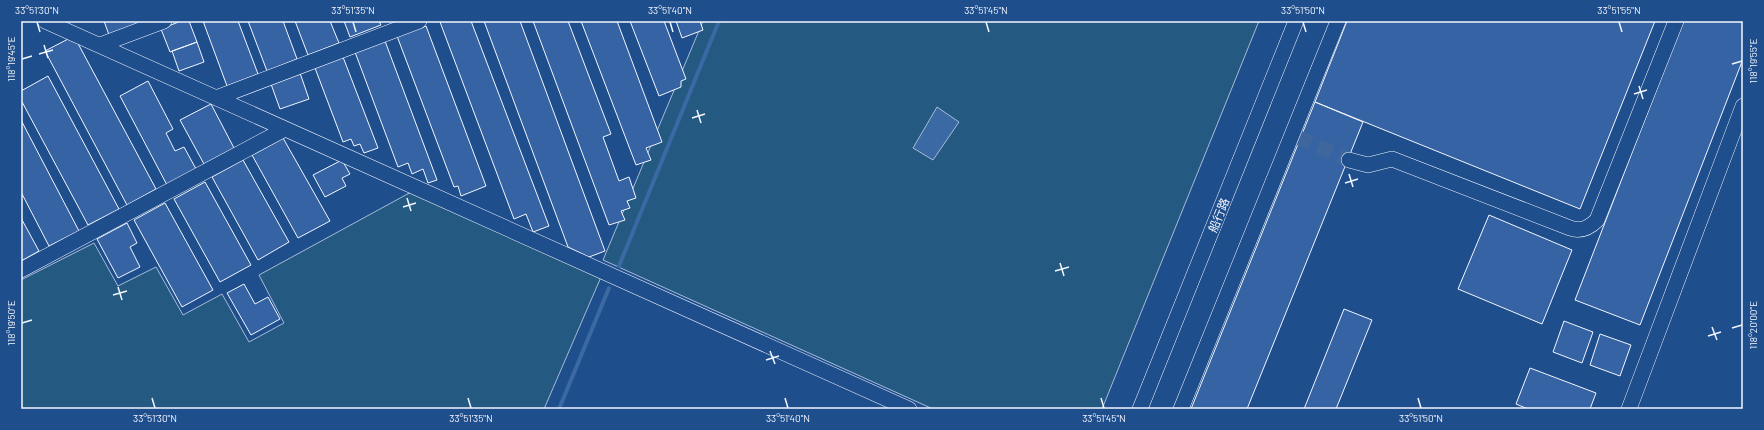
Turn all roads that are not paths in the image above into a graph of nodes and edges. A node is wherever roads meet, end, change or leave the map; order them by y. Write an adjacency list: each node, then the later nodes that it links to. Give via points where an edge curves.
1 (45, 21): 7 (street)
2 (164, 21): 7 (street)
3 (419, 21): 8 (street)
4 (1296, 21): 14 (street, 船行路)
5 (1338, 21): 15 (street, via 1295,136)
6 (1676, 21): 11 (street, via 1597,220 1585,229 1570,228 1392,159 1368,166)
7 (100, 46): 8 (street)
8 (216, 98): 10 (street)
9 (1743, 106): 16 (street)
10 (285, 129): 12 (street); 13 (street)
11 (1349, 160)
12 (21, 270)
13 (909, 409)
14 (1140, 409)
15 (1181, 409)
16 (1629, 409)

